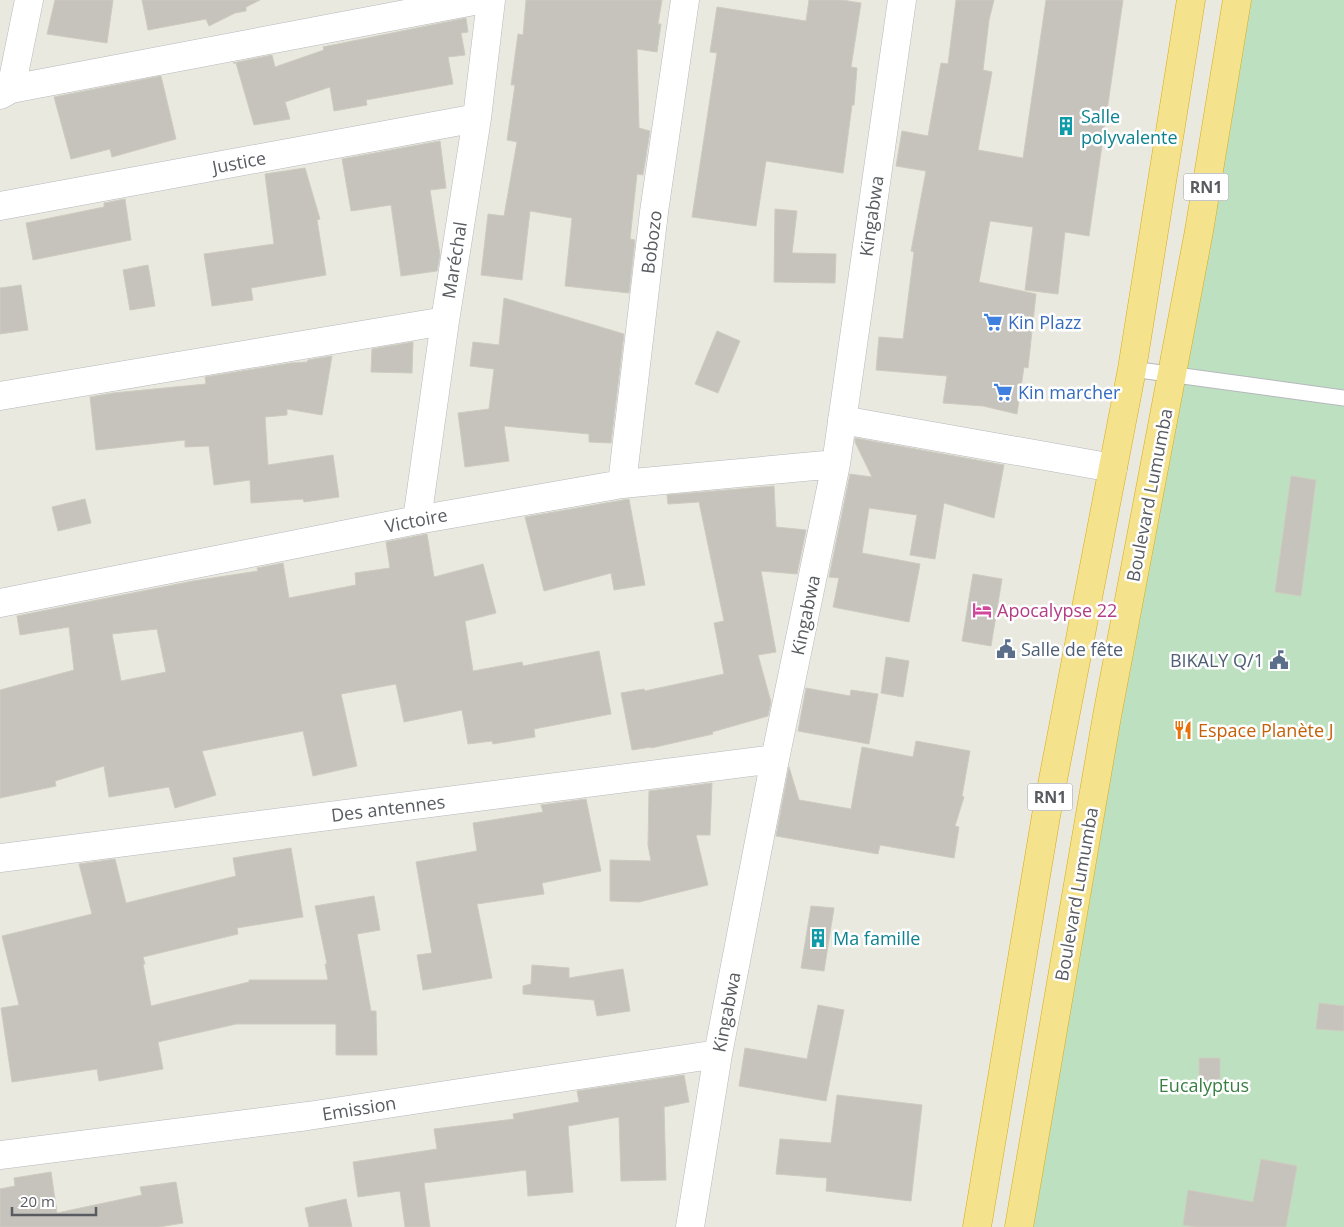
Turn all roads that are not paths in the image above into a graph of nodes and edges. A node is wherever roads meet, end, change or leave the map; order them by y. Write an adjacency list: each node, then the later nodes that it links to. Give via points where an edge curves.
1 (29, 0): 8 (street)
2 (479, 0): 8 (street)
3 (492, 0): 9 (street, Maréchal)
4 (685, 0): 19 (street, Bobozo, via 654,212)
5 (902, 0): 16 (street, Kingabwa)
6 (1191, 0): 12 (highway, RN1)
7 (1237, 0): 13 (highway, Boulevard Lumumba / RN1)
8 (6, 92)
9 (477, 118): 10 (street, Justice); 11 (street, Maréchal)
10 (0, 206)
11 (444, 321): 14 (street); 20 (street, Maréchal)
12 (1132, 369): 13 (lane); 18 (highway, RN1)
13 (1172, 374): 15 (lane); 28 (highway, Boulevard Lumumba / RN1, via 1107,716)
14 (0, 396)
15 (1344, 398)
16 (842, 420): 17 (street, Kingabwa); 18 (street)
17 (836, 464): 19 (street, Victoire); 22 (street, Kingabwa)
18 (1113, 468): 27 (highway, RN1, via 1046,816)
19 (622, 484): 20 (street, Victoire)
20 (417, 520): 21 (street, Victoire)
21 (0, 602)
22 (775, 759): 23 (street, Des antennes); 24 (street, Kingabwa)
23 (0, 858)
24 (718, 1054): 25 (street, Emission, via 308,1116); 26 (street, Kingabwa)
25 (0, 1155)
26 (690, 1227)
27 (977, 1227)
28 (1019, 1227)

